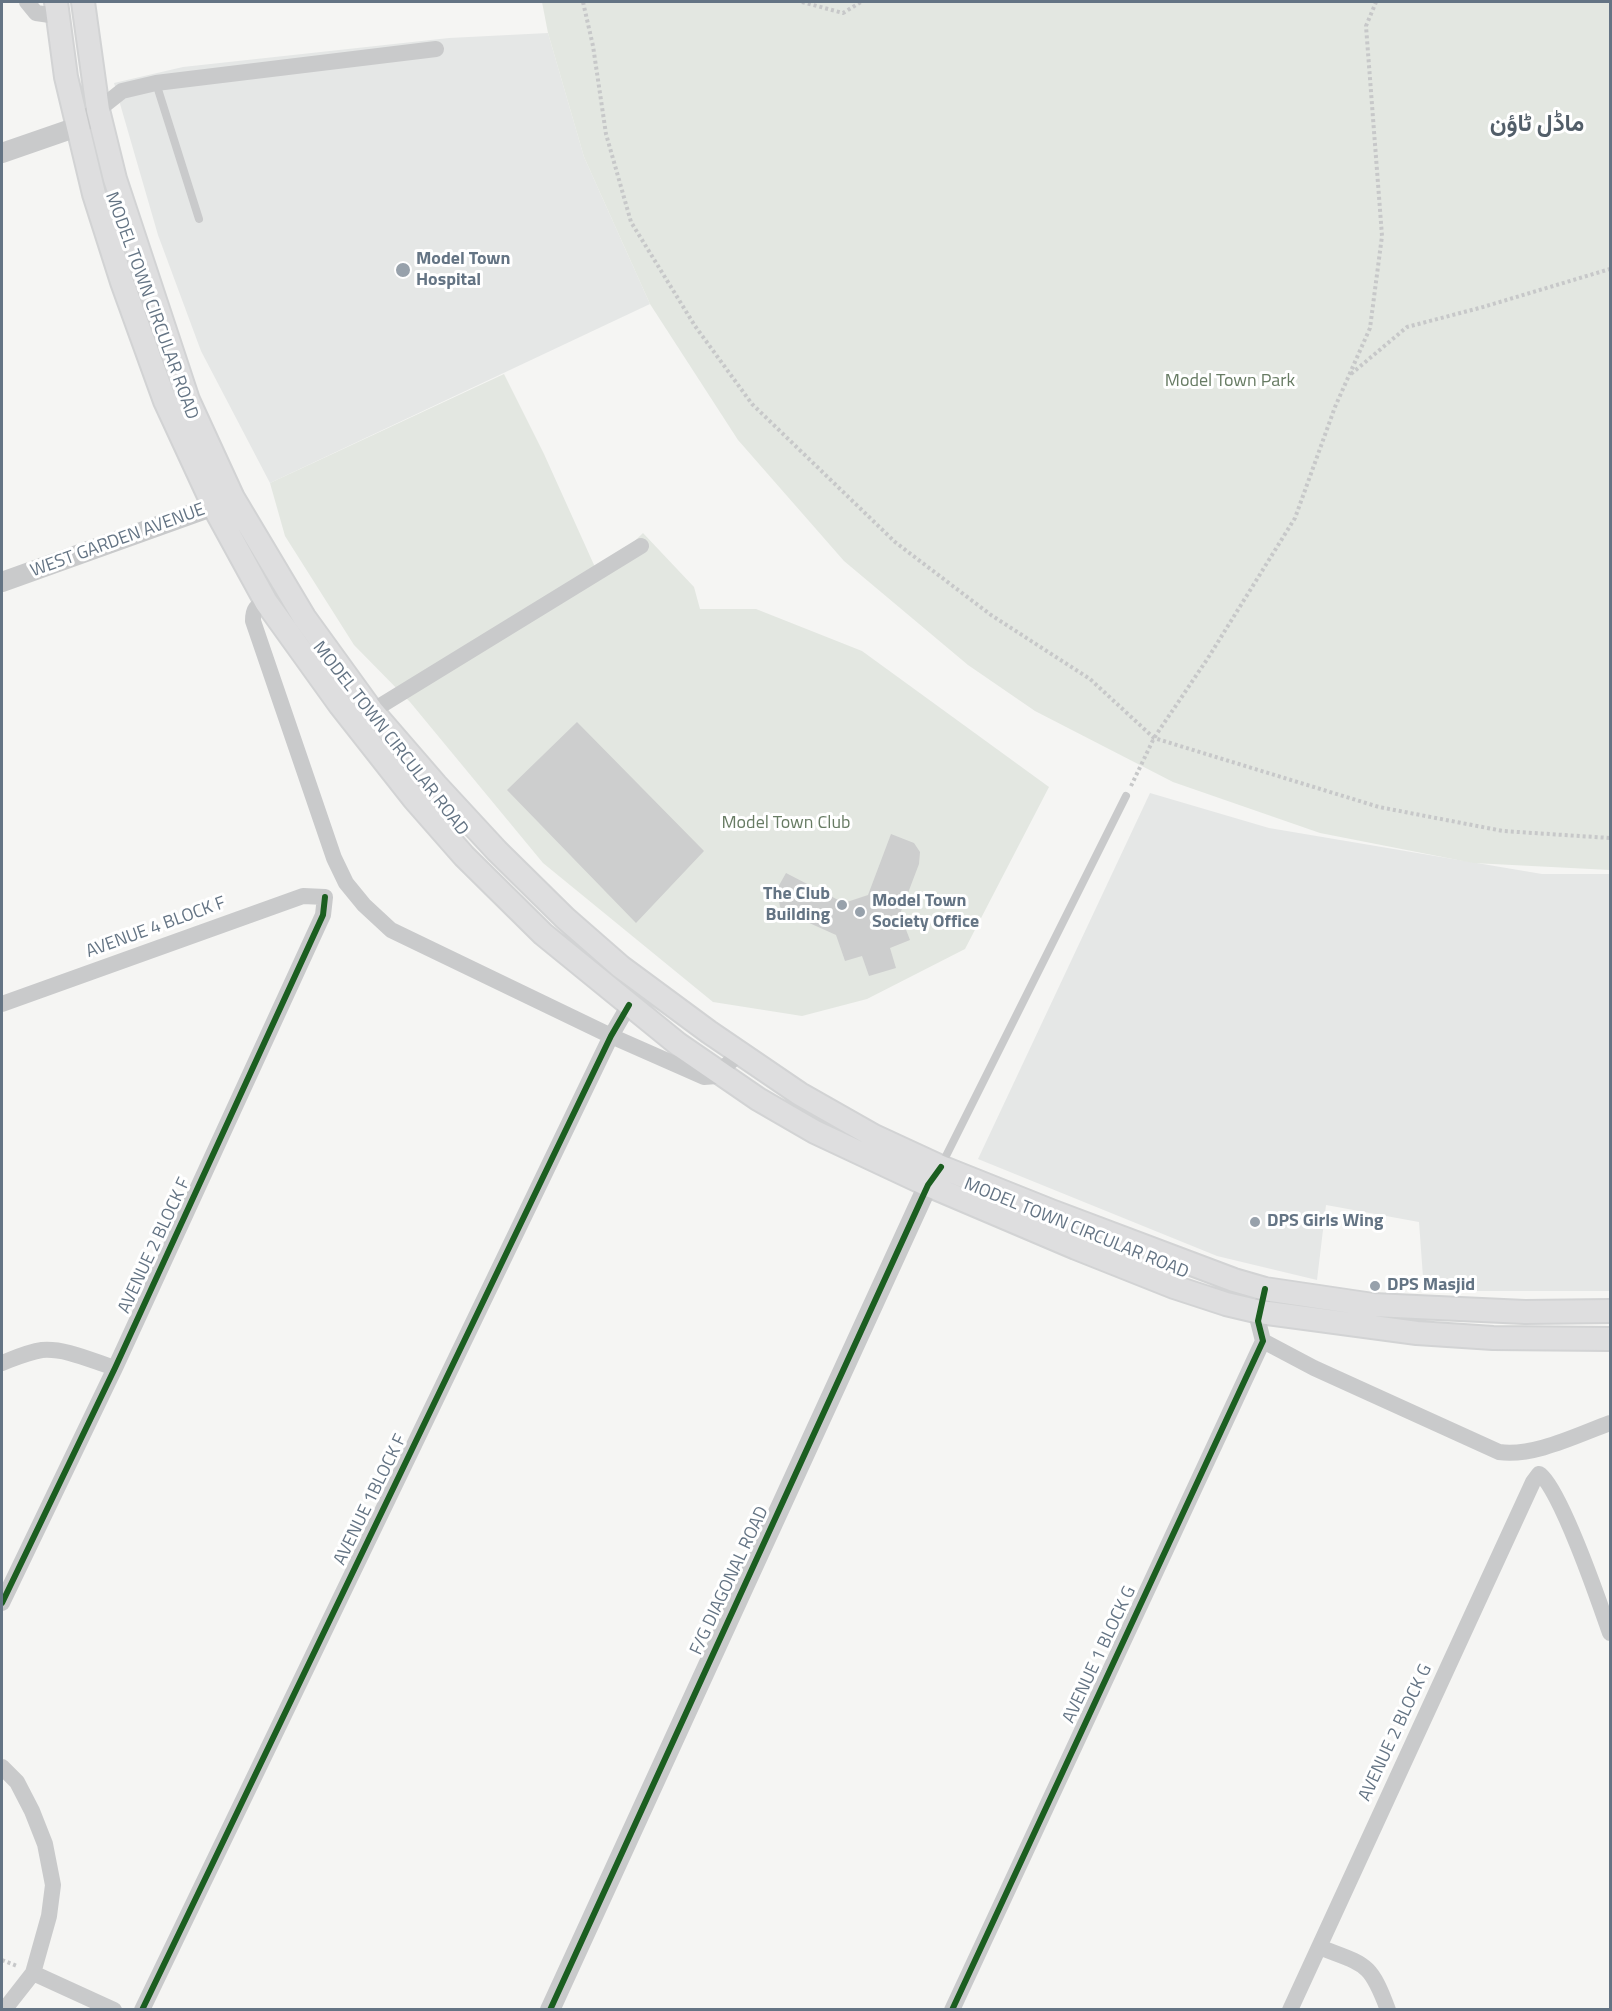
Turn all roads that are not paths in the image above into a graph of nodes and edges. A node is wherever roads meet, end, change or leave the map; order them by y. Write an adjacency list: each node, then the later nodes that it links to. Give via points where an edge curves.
1 (27, 2): 3 (street, via 36,13)
2 (83, 2): 6 (main road, MODEL TOWN CIRCULAR ROAD)
3 (56, 9): 7 (main road, MODEL TOWN CIRCULAR ROAD)
4 (436, 49): 5 (street)
5 (156, 83): 6 (street, via 122,91); 9 (lane)
6 (98, 110): 7 (street); 10 (main road, MODEL TOWN CIRCULAR ROAD, via 135,242)
7 (77, 126): 8 (street); 10 (main road, MODEL TOWN CIRCULAR ROAD, via 122,282 165,401)
8 (2, 153)
9 (199, 219)
10 (223, 502): 12 (street, WEST GARDEN AVENUE); 13 (main road, MODEL TOWN CIRCULAR ROAD); 14 (main road, MODEL TOWN CIRCULAR ROAD)
11 (640, 546): 14 (street)
12 (2, 582)
13 (266, 602): 16 (street, via 256,606 253,621); 19 (main road, MODEL TOWN CIRCULAR ROAD, via 376,752 464,856 543,934)
14 (372, 711): 21 (main road, MODEL TOWN CIRCULAR ROAD, via 490,843 565,918 621,967)
15 (1126, 796): 23 (lane)
16 (346, 883): 17 (street); 20 (street, via 391,930)
17 (325, 897): 18 (street, AVENUE 4 BLOCK F, via 303,896); 30 (street, AVENUE 2 BLOCK F, via 323,915)
18 (2, 1004)
19 (629, 1005): 20 (street, AVENUE 1BLOCK F); 22 (main road, MODEL TOWN CIRCULAR ROAD)
20 (611, 1036): 22 (street, via 704,1077); 41 (street, AVENUE 1BLOCK F)
21 (739, 1053): 22 (street); 23 (main road, MODEL TOWN CIRCULAR ROAD)
22 (721, 1073): 23 (main road, MODEL TOWN CIRCULAR ROAD, via 814,1132)
23 (934, 1176): 24 (main road, MODEL TOWN CIRCULAR ROAD, via 1051,1211); 26 (main road, MODEL TOWN CIRCULAR ROAD, via 1076,1248 1174,1287); 42 (street, F/G DIAGONAL ROAD)
24 (1265, 1289): 25 (main road, MODEL TOWN CIRCULAR ROAD, via 1373,1305 1525,1312); 26 (street)
25 (1611, 1311)
26 (1260, 1312): 27 (main road, MODEL TOWN CIRCULAR ROAD, via 1416,1333); 28 (street)
27 (1611, 1339)
28 (1263, 1341): 32 (street, via 1498,1452); 43 (street, AVENUE 1 BLOCK G)
29 (2, 1363): 30 (street, via 45,1350 62,1351)
30 (115, 1368): 34 (street, AVENUE 2 BLOCK F)
31 (1611, 1423): 32 (street)
32 (1531, 1450): 33 (street)
33 (1539, 1474): 35 (street, via 1554,1493); 37 (street, AVENUE 2 BLOCK G)
34 (2, 1603)
35 (1611, 1633)
36 (2, 1767): 38 (street, via 17,1782 32,1811 45,1844 53,1885)
37 (1319, 1947): 44 (street, AVENUE 2 BLOCK G); 45 (street, via 1370,1970)
38 (33, 1973): 39 (street); 40 (street)
39 (4, 2010)
40 (114, 2010)
41 (142, 2010)
42 (550, 2010)
43 (952, 2010)
44 (1290, 2010)
45 (1388, 2010)

